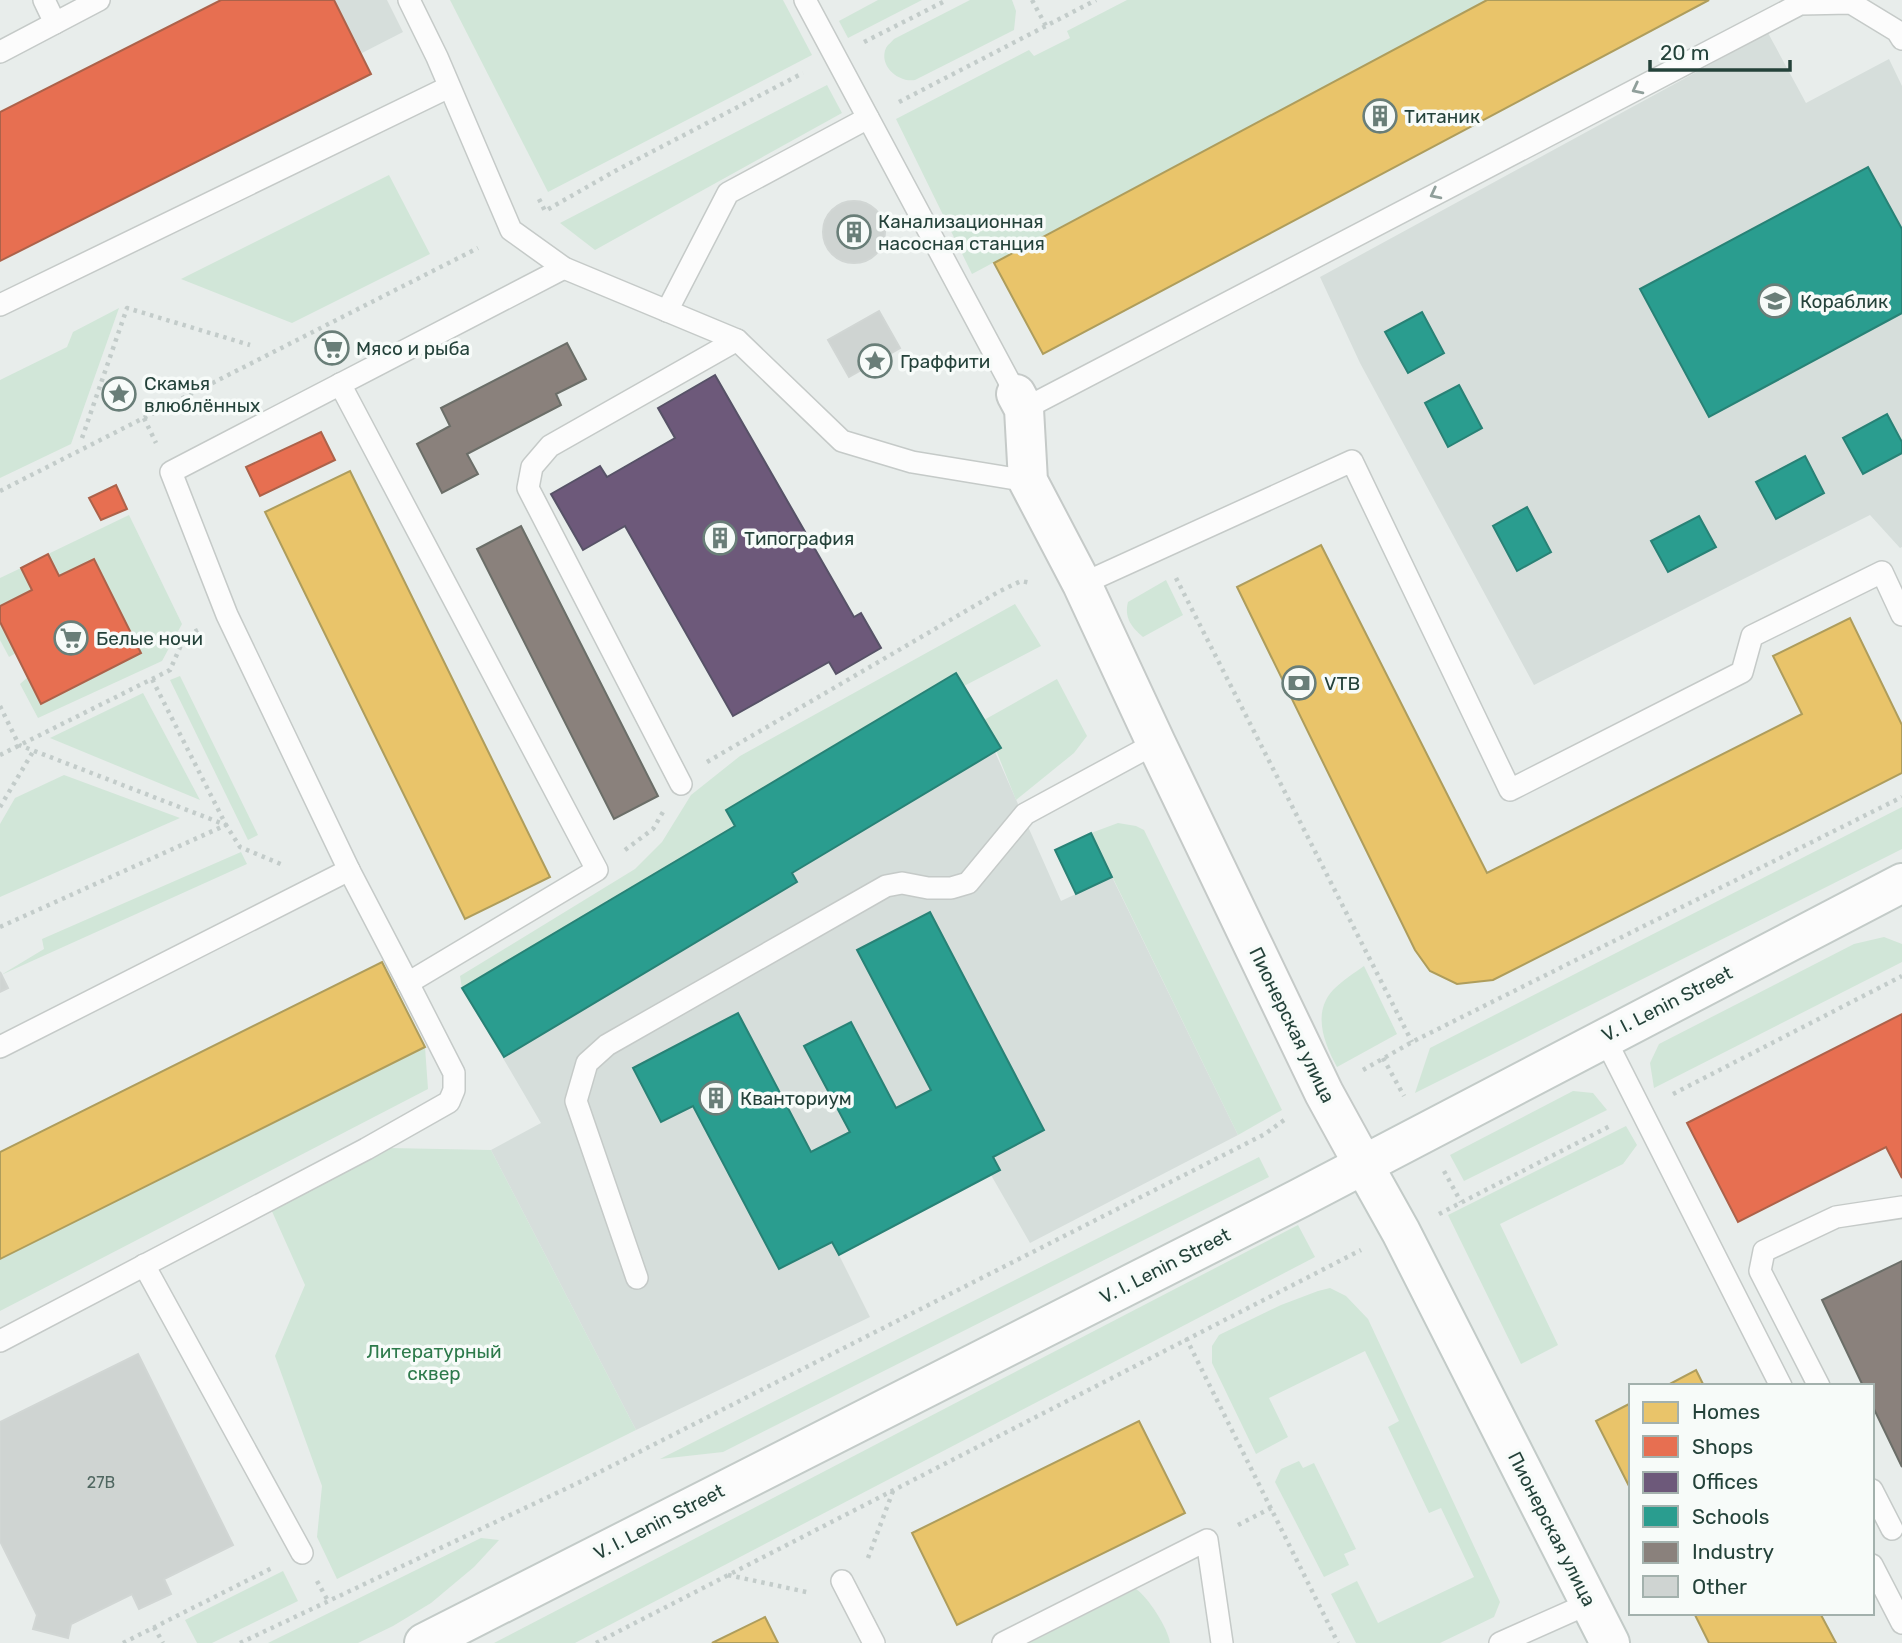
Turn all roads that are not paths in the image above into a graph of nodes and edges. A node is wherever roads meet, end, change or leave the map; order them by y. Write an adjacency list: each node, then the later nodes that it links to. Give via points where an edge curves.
1 (44, 0): 5 (lane)
2 (99, 0): 5 (lane)
3 (409, 0): 8 (lane)
4 (805, 0): 9 (lane)
5 (55, 23): 7 (lane)
6 (1900, 33): 15 (lane, one-way to 15, via 1851,3 1800,4 1306,260)
7 (0, 51)
8 (449, 87): 10 (lane, via 512,230); 11 (lane)
9 (868, 118): 12 (lane, via 728,193); 15 (lane)
10 (564, 268): 12 (lane); 14 (lane)
11 (0, 305)
12 (667, 311): 13 (lane)
13 (737, 340): 16 (lane, via 842,441 912,462); 20 (lane, via 551,446 532,467 528,488)
14 (340, 384): 21 (lane, via 171,472 227,615); 23 (lane, via 597,870)
15 (1020, 401): 16 (main road, Пионерская улица)
16 (1028, 481): 17 (main road, Пионерская улица)
17 (1082, 584): 18 (lane, via 1352,461 1510,790 1742,673 1752,636 1882,572); 19 (main road, Пионерская улица)
18 (1902, 615)
19 (1156, 743): 26 (main road, Пионерская улица, via 1324,1093); 30 (lane, via 1026,814 968,883 951,888 886,886 607,1045 587,1063 576,1101)
20 (681, 784)
21 (349, 870): 23 (lane); 25 (lane)
22 (1902, 883): 24 (main road, V. I. Lenin Street)
23 (408, 983): 28 (lane, via 454,1073 449,1102)
24 (1604, 1037): 26 (main road, V. I. Lenin Street); 31 (lane)
25 (0, 1047)
26 (1363, 1164): 40 (main road, Пионерская улица); 42 (main road, V. I. Lenin Street)
27 (1902, 1206): 29 (lane, via 1836,1217 1765,1251)
28 (144, 1265): 32 (lane); 37 (lane)
29 (1760, 1271): 31 (lane); 34 (lane)
30 (637, 1278)
31 (1730, 1286): 33 (lane)
32 (0, 1341)
33 (1780, 1384)
34 (1818, 1384)
35 (1874, 1494): 36 (lane)
36 (1892, 1529)
37 (302, 1553)
38 (1874, 1569): 41 (lane)
39 (842, 1581): 43 (lane)
40 (1590, 1603): 46 (lane); 47 (main road, Пионерская улица)
41 (1902, 1623)
42 (424, 1643)
43 (874, 1643)
44 (1003, 1643): 45 (lane, via 1207,1540)
45 (1222, 1643)
46 (1500, 1643)
47 (1610, 1643)

